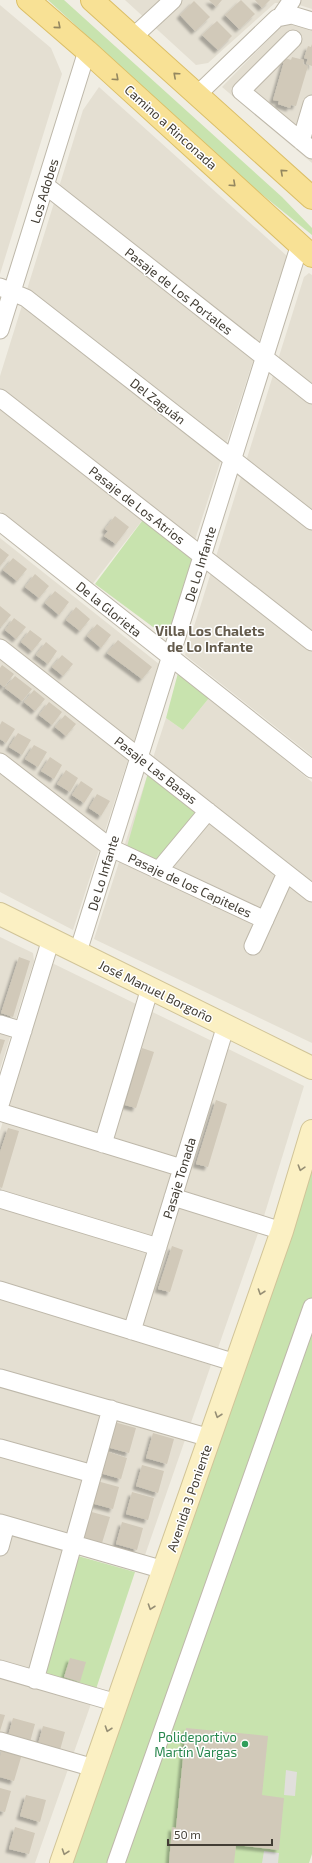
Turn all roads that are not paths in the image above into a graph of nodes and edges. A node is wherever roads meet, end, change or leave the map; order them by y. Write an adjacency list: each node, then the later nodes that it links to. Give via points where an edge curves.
1 (28, 0): 9 (main road, Camino a Rinconada, one-way to 9)
2 (92, 0): 7 (main road)
3 (173, 0): 7 (street)
4 (292, 0): 5 (street)
5 (281, 16): 6 (street, via 292,15); 10 (street)
6 (312, 21)
7 (133, 37): 10 (main road, one-way to 7)
8 (293, 39): 12 (street, via 241,91)
9 (87, 51): 13 (street, Los Adobes); 15 (main road, Camino a Rinconada, one-way to 15)
10 (197, 95): 14 (main road, one-way to 10)
11 (312, 104): 12 (street)
12 (307, 146)
13 (46, 186): 16 (street, Los Adobes); 18 (street, Pasaje de Los Portales)
14 (312, 198)
15 (306, 250): 18 (street, De Lo Infante)
16 (6, 289): 17 (street, Los Adobes); 21 (street, Del Zaguán, via 26,298)
17 (0, 330)
18 (264, 358): 19 (street, Pasaje de Los Portales); 21 (street, De Lo Infante)
19 (312, 395)
20 (0, 398): 24 (street, Pasaje de Los Atrios)
21 (233, 459): 22 (street, Del Zaguán); 24 (street, De Lo Infante)
22 (312, 521)
23 (0, 522): 27 (street, De la Glorieta)
24 (202, 556): 25 (street, Pasaje de Los Atrios); 27 (street, De Lo Infante)
25 (312, 642)
26 (0, 648): 28 (street, Pasaje Las Basas)
27 (170, 658): 28 (street, De Lo Infante); 30 (street, De la Glorieta)
28 (139, 757): 31 (street, Pasaje Las Basas); 32 (street, De Lo Infante)
29 (0, 762): 32 (street, Pasaje de los Capiteles)
30 (312, 769)
31 (208, 811): 33 (street); 34 (street, Pasaje Las Basas)
32 (111, 848): 33 (street, Pasaje de los Capiteles); 40 (street, De Lo Infante)
33 (159, 870): 37 (street, Pasaje de los Capiteles)
34 (286, 873): 35 (street, Pasaje Las Basas); 37 (street)
35 (312, 893)
36 (0, 914): 38 (main road, José Manuel Borgoño)
37 (265, 920): 39 (street)
38 (52, 939): 40 (main road, José Manuel Borgoño); 44 (street)
39 (253, 946)
40 (78, 952): 41 (main road, José Manuel Borgoño)
41 (150, 988): 43 (main road, José Manuel Borgoño); 49 (street)
42 (0, 1024): 44 (street)
43 (226, 1025): 45 (main road, José Manuel Borgoño); 50 (street, Pasaje Tonada)
44 (23, 1032): 46 (street)
45 (312, 1068)
46 (0, 1105)
47 (0, 1112): 49 (street)
48 (312, 1131): 53 (main road, Avenida 3 Poniente, one-way to 53)
49 (103, 1144): 50 (street)
50 (182, 1168): 51 (street, Pasaje Tonada)
51 (173, 1197): 53 (street); 54 (street, Pasaje Tonada)
52 (0, 1199): 54 (street)
53 (282, 1231): 58 (main road, Avenida 3 Poniente, one-way to 58)
54 (158, 1247): 57 (street, Pasaje Tonada)
55 (0, 1290): 57 (street)
56 (312, 1307): 74 (street)
57 (132, 1331): 58 (street)
58 (236, 1363): 61 (main road, Avenida 3 Poniente, one-way to 61)
59 (0, 1378): 60 (street)
60 (112, 1409): 61 (street); 63 (street)
61 (210, 1438): 67 (main road, Avenida 3 Poniente)
62 (0, 1448): 63 (street)
63 (93, 1474): 65 (street)
64 (3, 1524): 65 (street); 66 (street)
65 (73, 1544): 67 (street); 69 (street)
66 (0, 1547)
67 (164, 1570): 70 (main road, Avenida 3 Poniente, one-way to 70)
68 (0, 1670): 69 (street)
69 (35, 1680): 70 (street)
70 (117, 1703): 72 (main road, Avenida 3 Poniente, one-way to 72)
71 (0, 1741): 72 (street)
72 (94, 1768): 73 (main road, Avenida 3 Poniente, one-way to 73)
73 (61, 1863)
74 (116, 1863)

